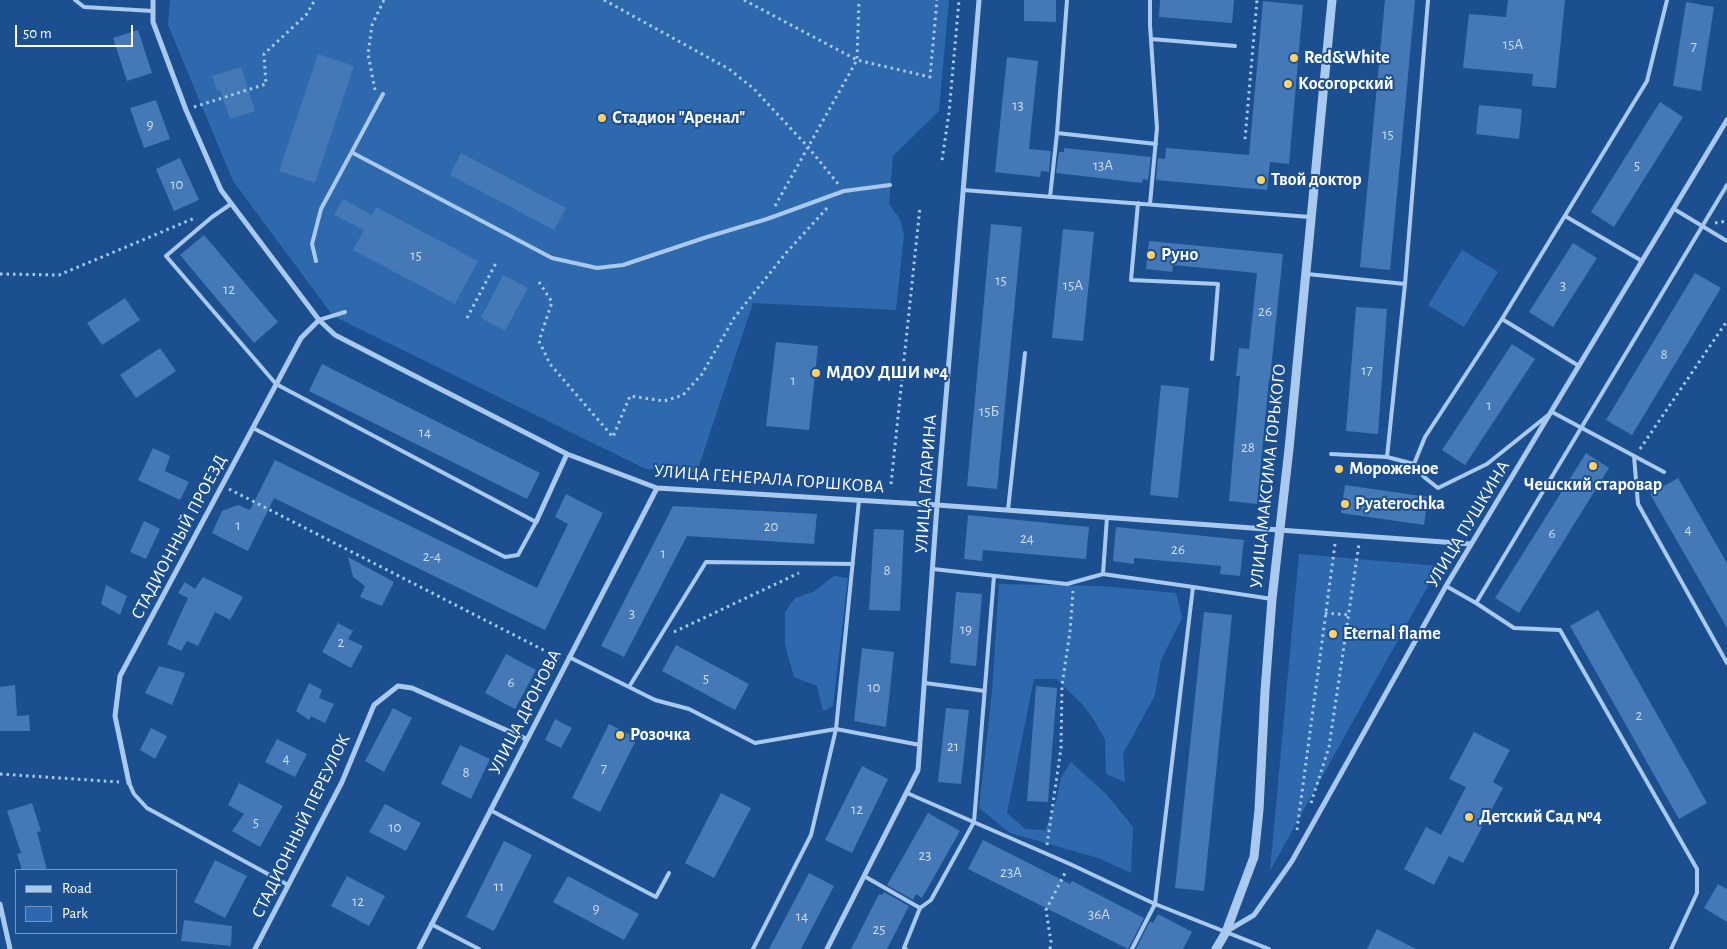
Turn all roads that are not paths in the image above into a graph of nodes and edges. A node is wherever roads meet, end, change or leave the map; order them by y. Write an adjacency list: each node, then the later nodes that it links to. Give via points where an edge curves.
1 (76, 0): 9 (lane, via 84,6)
2 (153, 0): 9 (street, УЛИЦА ГЕНЕРАЛА ГОРШКОВА)
3 (979, 0): 19 (street, УЛИЦА ГАГАРИНА)
4 (1067, 0): 14 (lane)
5 (1150, 0): 10 (lane)
6 (1332, 0): 26 (street, УЛИЦА МАКСИМА ГОРЬКОГО)
7 (1428, 0): 32 (lane)
8 (1667, 0): 25 (lane, via 1646,81)
9 (153, 11): 22 (street, УЛИЦА ГЕНЕРАЛА ГОРШКОВА, via 153,22 186,110 221,190)
10 (1151, 39): 11 (lane); 15 (lane)
11 (1235, 46)
12 (383, 94): 16 (lane)
13 (1727, 120): 24 (street, УЛИЦА ПУШКИНА)
14 (1057, 133): 15 (lane); 20 (lane)
15 (1156, 144): 23 (lane)
16 (352, 152): 17 (lane, via 552,258 597,268 623,265 767,220 844,191); 29 (lane, via 321,209 312,244)
17 (890, 185)
18 (1727, 185): 27 (lane)
19 (963, 190): 20 (lane); 51 (street, УЛИЦА ГАГАРИНА)
20 (1050, 197): 21 (lane)
21 (1138, 203): 23 (lane); 37 (lane, via 1131,280 1218,284)
22 (231, 204): 35 (street, УЛИЦА ГЕНЕРАЛА ГОРШКОВА); 39 (lane, via 166,256)
23 (1150, 204): 26 (lane)
24 (1674, 209): 27 (lane); 30 (street, УЛИЦА ПУШКИНА)
25 (1564, 216): 30 (lane); 34 (lane)
26 (1310, 217): 31 (street, УЛИЦА МАКСИМА ГОРЬКОГО)
27 (1701, 226): 28 (lane); 41 (lane)
28 (1727, 241)
29 (316, 261)
30 (1642, 261): 38 (street, УЛИЦА ПУШКИНА)
31 (1304, 274): 32 (lane); 55 (street, УЛИЦА МАКСИМА ГОРЬКОГО)
32 (1405, 284): 46 (lane)
33 (345, 312): 35 (lane)
34 (1502, 319): 38 (lane); 47 (lane, via 1425,437)
35 (319, 320): 39 (street, СТАДИОННЫЙ ПРОЕЗД, via 301,338); 43 (street, УЛИЦА ГЕНЕРАЛА ГОРШКОВА, via 335,335)
36 (1025, 353): 52 (lane)
37 (1212, 359)
38 (1579, 366): 40 (street, УЛИЦА ПУШКИНА)
39 (276, 384): 42 (street, СТАДИОННЫЙ ПРОЕЗД); 54 (lane)
40 (1552, 412): 41 (lane); 47 (lane, via 1487,464 1438,488); 56 (street, УЛИЦА ПУШКИНА)
41 (1581, 427): 45 (lane); 64 (lane)
42 (254, 428): 54 (lane, via 505,557 518,555); 73 (street, СТАДИОННЫЙ ПРОЕЗД, via 120,676 115,716)
43 (567, 454): 49 (street, УЛИЦА ГЕНЕРАЛА ГОРШКОВА); 54 (street)
44 (1331, 454): 46 (lane)
45 (1634, 456): 48 (lane); 66 (lane, via 1638,504)
46 (1387, 457): 47 (lane)
47 (1414, 464)
48 (1664, 472)
49 (656, 488): 50 (street, УЛИЦА ГЕНЕРАЛА ГОРШКОВА); 65 (street, УЛИЦА ДРОНОВА)
50 (859, 500): 51 (street, УЛИЦА ГЕНЕРАЛА ГОРШКОВА); 57 (lane)
51 (937, 505): 52 (street, УЛИЦА ГЕНЕРАЛА ГОРШКОВА); 58 (street, УЛИЦА ГАГАРИНА)
52 (1008, 510): 53 (street, УЛИЦА ГЕНЕРАЛА ГОРШКОВА)
53 (1107, 517): 55 (street, УЛИЦА ГЕНЕРАЛА ГОРШКОВА); 59 (lane)
54 (536, 522)
55 (1280, 529): 56 (street, УЛИЦА ГЕНЕРАЛА ГОРШКОВА); 63 (street, УЛИЦА МАКСИМА ГОРЬКОГО)
56 (1471, 544): 61 (street, УЛИЦА ПУШКИНА)
57 (853, 564): 68 (lane, via 706,562); 70 (lane)
58 (933, 569): 60 (lane); 67 (street, УЛИЦА ГАГАРИНА)
59 (1103, 574): 60 (lane, via 1067,584); 62 (lane)
60 (994, 576): 69 (lane)
61 (1446, 586): 64 (lane); 84 (street, УЛИЦА ПУШКИНА, via 1292,861 1254,915)
62 (1193, 587): 63 (lane); 81 (lane)
63 (1272, 599): 84 (street, УЛИЦА МАКСИМА ГОРЬКОГО, via 1254,857)
64 (1476, 603): 95 (lane, via 1514,628 1560,630 1697,869 1697,893)
65 (568, 659): 68 (lane); 71 (street, УЛИЦА ДРОНОВА)
66 (1727, 663)
67 (925, 683): 69 (lane); 72 (street, УЛИЦА ГАГАРИНА)
68 (629, 687): 70 (lane, via 655,700 689,709 755,743)
69 (985, 691): 76 (lane)
70 (836, 729): 72 (lane); 89 (lane, via 811,834)
71 (526, 739): 75 (street, УЛИЦА ДРОНОВА); 79 (street, СТАДИОННЫЙ ПЕРЕУЛОК, via 412,688 398,686 374,705 342,782)
72 (920, 745): 74 (street, УЛИЦА ГАГАРИНА, via 918,770)
73 (129, 783): 79 (lane, via 147,808)
74 (907, 793): 76 (lane); 78 (street, УЛИЦА ГАГАРИНА)
75 (490, 810): 77 (lane, via 656,897); 83 (street, УЛИЦА ДРОНОВА)
76 (974, 822): 81 (lane); 82 (lane, via 931,900)
77 (669, 873)
78 (864, 876): 82 (lane); 90 (street, УЛИЦА ГАГАРИНА)
79 (288, 884): 86 (street, СТАДИОННЫЙ ПЕРЕУЛОК)
80 (0, 904): 85 (street)
81 (1155, 904): 84 (lane); 92 (lane)
82 (920, 908): 91 (lane)
83 (432, 924): 87 (street, УЛИЦА ДРОНОВА); 88 (lane)
84 (1226, 932): 93 (street, УЛИЦА МАКСИМА ГОРЬКОГО); 94 (lane)
85 (10, 949)
86 (255, 949)
87 (419, 949)
88 (479, 949)
89 (753, 949)
90 (827, 949)
91 (906, 949)
92 (1132, 949)
93 (1216, 949)
94 (1269, 949)
95 (1672, 949)

